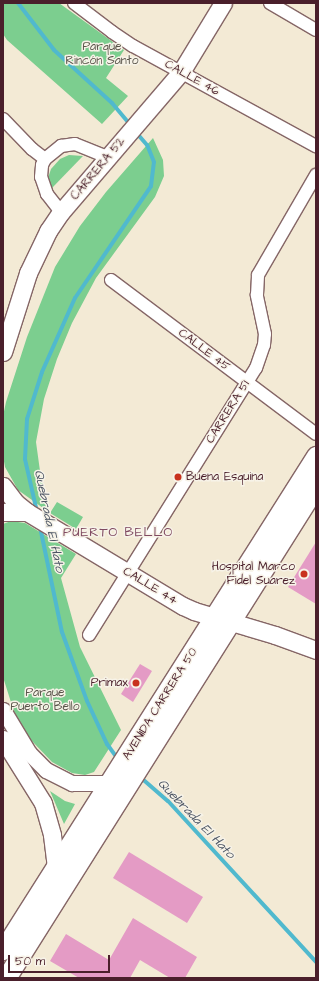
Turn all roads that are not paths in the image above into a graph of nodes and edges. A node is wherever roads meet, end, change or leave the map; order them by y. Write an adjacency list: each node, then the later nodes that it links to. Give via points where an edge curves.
1 (74, 3): 5 (street, CALLE 46, via 123,39)
2 (223, 3): 5 (main road, CARRERA 52)
3 (270, 3): 4 (street)
4 (316, 30)
5 (181, 72): 7 (street, CALLE 46); 8 (main road, CARRERA 52)
6 (3, 120): 9 (street)
7 (316, 146)
8 (107, 157): 9 (street, via 75,144 61,146); 11 (main road, CARRERA 52)
9 (45, 159): 11 (street, via 41,177 47,194)
10 (316, 175): 14 (street, CARRERA 51, via 258,275 257,295 265,334 264,345 256,368)
11 (61, 212): 13 (main road, CARRERA 52, via 34,259)
12 (110, 280): 14 (street, CALLE 45)
13 (3, 352)
14 (247, 382): 15 (street, CALLE 45); 21 (street, CARRERA 51)
15 (316, 434)
16 (316, 456): 22 (main road, AVENIDA CARRERA 50)
17 (3, 486): 20 (main road, CALLE 44)
18 (316, 486): 22 (main road, AVENIDA CARRERA 50)
19 (3, 512): 20 (main road)
20 (27, 512): 21 (main road, CALLE 44)
21 (128, 573): 22 (main road, CALLE 44, via 183,606); 23 (street, CARRERA 51)
22 (223, 620): 24 (main road, CALLE 44); 27 (main road, AVENIDA CARRERA 50, via 142,749)
23 (89, 636)
24 (316, 650)
25 (3, 710): 27 (street, via 29,753 46,770 72,783)
26 (3, 739): 28 (main road, via 43,803 52,835)
27 (118, 782): 28 (main road, AVENIDA CARRERA 50); 29 (main road, AVENIDA CARRERA 50)
28 (56, 868): 29 (main road, AVENIDA CARRERA 50)
29 (36, 915): 30 (main road); 31 (main road, AVENIDA CARRERA 50); 32 (main road, AVENIDA CARRERA 50); 33 (main road)
30 (3, 938)
31 (3, 950)
32 (6, 978)
33 (20, 978)

